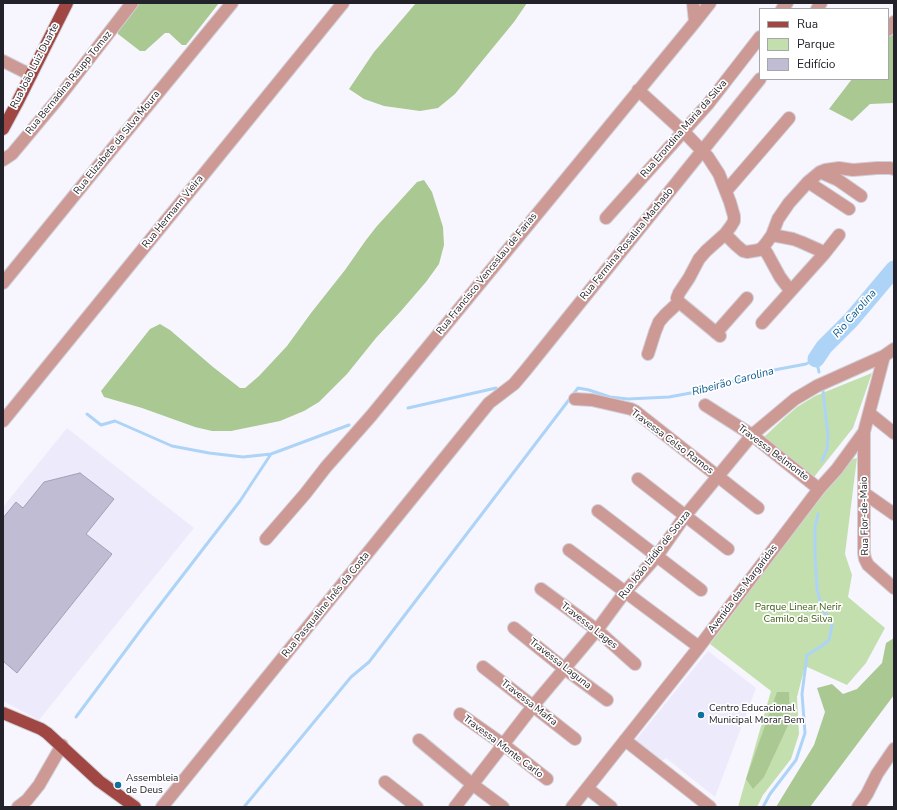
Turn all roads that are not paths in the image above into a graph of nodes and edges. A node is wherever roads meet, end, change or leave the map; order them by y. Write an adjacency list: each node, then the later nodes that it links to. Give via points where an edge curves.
1 (67, 3): 10 (main road, Rua João Luiz Duarte)
2 (132, 3): 17 (street, Rua Bernadina Raupp Tomaz, via 57,100 12,154)
3 (232, 3): 30 (street, Rua Elizabete da Silva Moura)
4 (343, 3): 42 (street, Rua Hermann Vieira)
5 (693, 3): 7 (street)
6 (710, 3): 7 (street, Rua Francisco Venceslau de Farias)
7 (695, 22): 12 (street, Rua Francisco Venceslau de Farias)
8 (759, 38): 15 (street, Rua Erondina Maria da Silva)
9 (3, 61): 10 (street)
10 (31, 75): 14 (main road, Rua João Luiz Duarte)
11 (759, 80): 16 (street, Rua Fermina Rosalina Machado)
12 (638, 90): 15 (street); 54 (street, Rua Francisco Venceslau de Farias, via 371,416)
13 (789, 118): 21 (street)
14 (3, 129)
15 (684, 132): 16 (street); 24 (street, Rua Erondina Maria da Silva)
16 (702, 151): 21 (street, via 719,174); 39 (street, Rua Fermina Rosalina Machado, via 525,371)
17 (3, 160)
18 (894, 169): 19 (street, via 839,168)
19 (820, 172): 20 (street); 22 (street)
20 (808, 182): 23 (street); 26 (street, via 785,209)
21 (726, 191): 25 (street, via 734,221)
22 (861, 196)
23 (849, 209)
24 (606, 218)
25 (725, 234): 28 (street, via 743,251); 33 (street, via 699,259 679,293)
26 (772, 235): 28 (street); 29 (street, via 793,239)
27 (839, 236): 29 (street)
28 (763, 247): 31 (street)
29 (824, 254): 31 (street)
30 (3, 283)
31 (790, 292): 34 (street)
32 (747, 298): 33 (street, via 718,334)
33 (679, 302): 36 (street, via 659,322)
34 (762, 323)
35 (894, 349): 37 (street, Rua João Izídio de Souza)
36 (648, 354)
37 (884, 356): 41 (street, Avenida das Margaridas); 45 (street, Rua João Izídio de Souza, via 817,386 796,399)
38 (575, 399): 46 (street, Travessa Celso Ramos, via 592,400 635,411)
39 (489, 403): 84 (street, Rua Pasqualine Inês da Costa)
40 (710, 404): 45 (street, Travessa Belmonte)
41 (869, 413): 43 (street, Avenida das Margaridas); 44 (street)
42 (3, 421)
43 (864, 432): 48 (street, Avenida das Margaridas, via 838,469); 49 (street, Rua Flor-de-Maio)
44 (894, 433)
45 (752, 436): 46 (street, Rua João Izídio de Souza); 48 (street, Travessa Belmonte)
46 (718, 476): 50 (street, Travessa Celso Ramos); 53 (street, Rua João Izídio de Souza)
47 (638, 479): 53 (street)
48 (819, 489): 64 (street, Avenida das Margaridas)
49 (864, 493): 52 (street); 58 (street, Rua Flor-de-Maio, via 865,559 868,565)
50 (758, 508)
51 (598, 511): 57 (street)
52 (894, 514)
53 (686, 516): 55 (street); 57 (street, Rua João Izídio de Souza)
54 (266, 539)
55 (728, 549)
56 (569, 550): 61 (street)
57 (657, 556): 60 (street); 61 (street, Rua João Izídio de Souza)
58 (894, 588)
59 (541, 589): 63 (street, Travessa Lages)
60 (701, 590)
61 (625, 592): 63 (street, Rua João Izídio de Souza); 64 (street)
62 (514, 628): 67 (street, Travessa Laguna)
63 (598, 630): 65 (street, Travessa Lages); 67 (street, Rua João Izídio de Souza)
64 (699, 647): 74 (street, Avenida das Margaridas)
65 (635, 664)
66 (483, 667): 69 (street, Travessa Mafra)
67 (565, 669): 68 (street, Travessa Laguna); 69 (street, Rua João Izídio de Souza)
68 (607, 700)
69 (533, 706): 72 (street, Travessa Mafra); 76 (street, Rua João Izídio de Souza)
70 (3, 713): 75 (main road, via 41,729)
71 (460, 714): 76 (street, Travessa Monte Carlo)
72 (575, 739)
73 (419, 740): 80 (street)
74 (625, 740): 81 (street, Avenida das Margaridas); 90 (street)
75 (62, 745): 82 (street, via 36,789); 83 (main road, via 99,781)
76 (504, 745): 78 (street, Travessa Monte Carlo); 80 (street, Rua João Izídio de Souza)
77 (894, 748): 91 (street)
78 (547, 779)
79 (385, 782): 85 (street)
80 (472, 784): 86 (street, Rua João Izídio de Souza); 87 (street)
81 (587, 788): 88 (street, Avenida das Margaridas); 89 (street)
82 (18, 807)
83 (135, 807)
84 (162, 807)
85 (417, 807)
86 (455, 807)
87 (503, 807)
88 (572, 807)
89 (611, 807)
90 (710, 807)
91 (858, 807)

